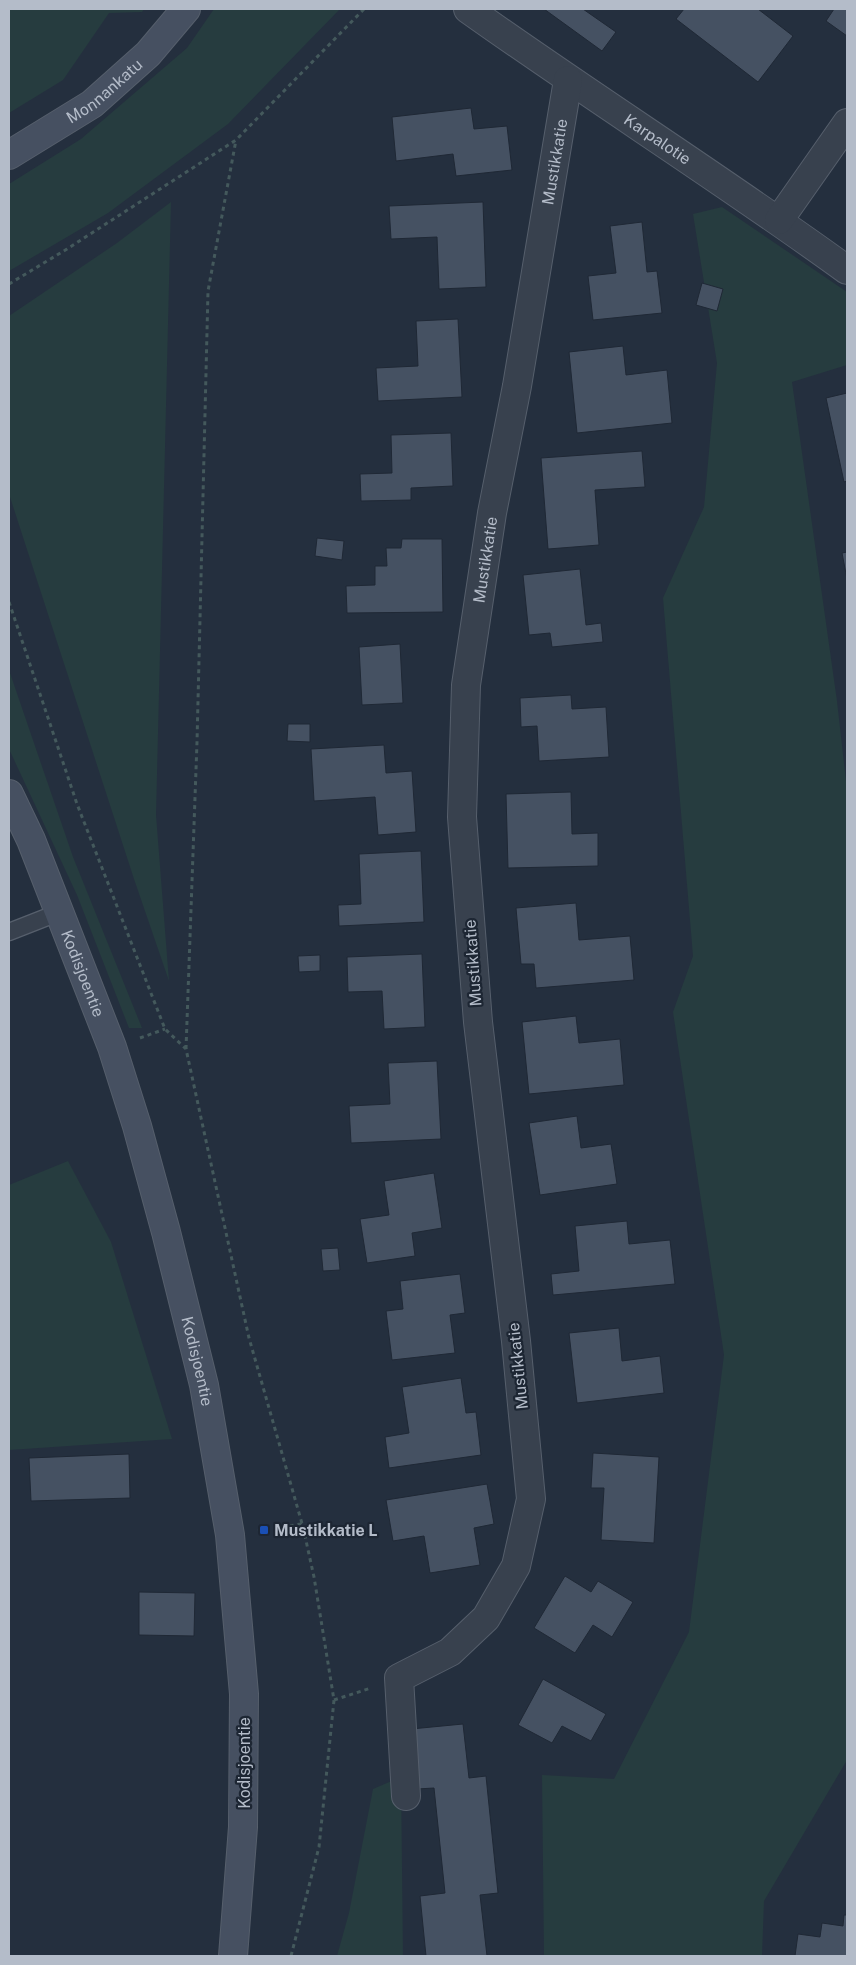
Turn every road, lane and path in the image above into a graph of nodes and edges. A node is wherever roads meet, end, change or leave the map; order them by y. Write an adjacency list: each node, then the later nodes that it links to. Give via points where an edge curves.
1 (186, 9): 7 (street, Monnankatu, via 148,54 92,104)
2 (364, 9): 6 (path)
3 (468, 9): 4 (street, Karpalotie)
4 (568, 80): 8 (street, Karpalotie); 18 (street, Mustikkatie, via 492,513 466,685 462,817 478,1022 516,1341 531,1499 516,1566 486,1618 450,1652)
5 (847, 123): 8 (street)
6 (236, 140): 10 (path); 15 (path, via 208,291)
7 (9, 155)
8 (779, 220): 9 (street, Karpalotie)
9 (847, 270)
10 (9, 284)
11 (9, 602): 15 (path, via 77,804 165,1029)
12 (9, 794): 13 (street, Kodisjoentie)
13 (60, 912): 14 (lane); 17 (street, Kodisjoentie, via 112,1047 137,1126 204,1385)
14 (9, 932)
15 (186, 1049): 16 (path, via 249,1338)
16 (303, 1527): 17 (path, via 301,1524); 19 (path)
17 (230, 1535): 21 (street, Kodisjoentie, via 244,1694 243,1827)
18 (399, 1678): 19 (path); 20 (street)
19 (334, 1700): 22 (path, via 319,1847)
20 (406, 1796)
21 (233, 1956)
22 (291, 1956)

